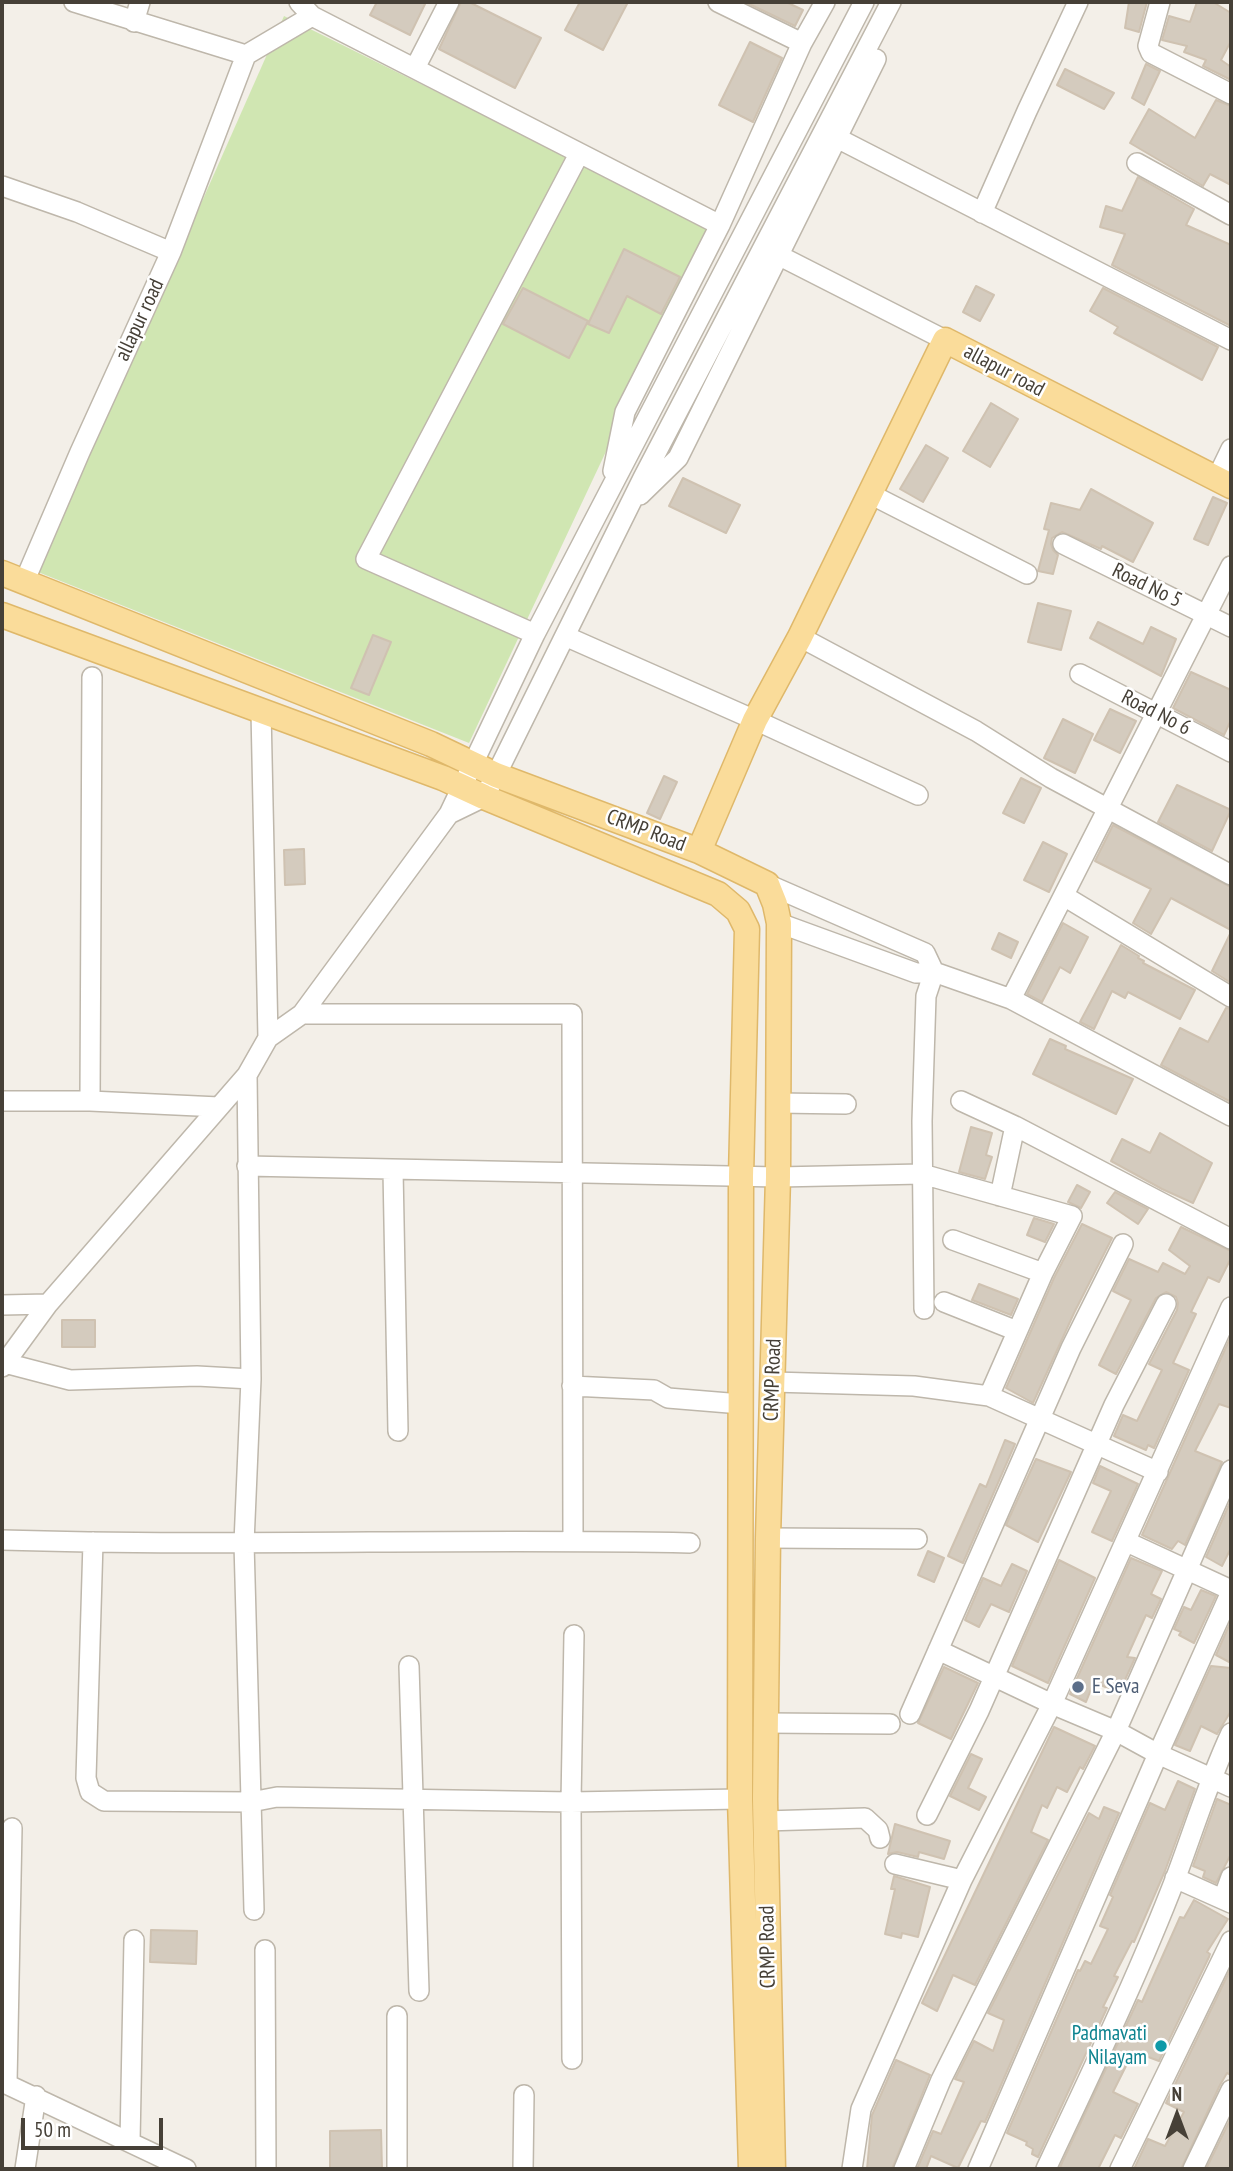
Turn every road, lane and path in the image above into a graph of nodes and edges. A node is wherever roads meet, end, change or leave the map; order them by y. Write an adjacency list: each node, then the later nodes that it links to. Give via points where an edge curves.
1 (74, 2): 12 (street)
2 (140, 2): 12 (street)
3 (449, 2): 15 (street)
4 (718, 2): 13 (street)
5 (825, 2): 13 (street)
6 (864, 2): 30 (street)
7 (891, 2): 32 (street)
8 (905, 2): 17 (street)
9 (1078, 2): 21 (street)
10 (1160, 2): 16 (street, via 1148,46 1151,53)
11 (305, 9): 14 (street); 15 (street)
12 (134, 22): 14 (street)
13 (802, 43): 23 (street)
14 (246, 55): 24 (street, allapur road)
15 (415, 68): 18 (street)
16 (1231, 94)
17 (837, 138): 21 (street); 25 (street)
18 (579, 154): 23 (street); 40 (street, via 366,559)
19 (1137, 163): 22 (street)
20 (2, 187): 24 (street, via 77,212)
21 (982, 213): 27 (street)
22 (1231, 215)
23 (720, 225): 30 (street, via 625,412)
24 (171, 252): 36 (street, allapur road, via 80,452)
25 (778, 255): 26 (street, allapur road); 32 (street, via 678,458)
26 (945, 340): 29 (main road, allapur road); 31 (main road)
27 (1231, 340)
28 (1231, 449): 29 (street)
29 (1224, 482)
30 (608, 494): 40 (street)
31 (870, 494): 35 (street); 42 (main road)
32 (629, 505): 41 (street)
33 (1063, 544): 37 (street, Road No 5)
34 (1231, 566): 37 (street)
35 (1027, 574)
36 (13, 577): 49 (main road, CRMP Road)
37 (1206, 614): 39 (street, Road No 5); 46 (street)
38 (3, 618): 45 (main road, CRMP Road)
39 (1231, 627)
40 (535, 634): 49 (street)
41 (565, 636): 47 (street); 49 (street)
42 (800, 637): 47 (main road); 53 (street, via 976,730)
43 (1080, 674): 46 (street, Road No 6)
44 (92, 677): 67 (street)
45 (261, 710): 50 (main road, CRMP Road); 64 (street)
46 (1157, 714): 48 (street, Road No 6); 53 (street)
47 (755, 720): 51 (street); 55 (main road)
48 (1231, 752)
49 (485, 769): 50 (street); 52 (street); 55 (main road, CRMP Road)
50 (461, 787): 52 (main road, CRMP Road); 54 (street)
51 (918, 795)
52 (484, 797): 54 (street); 78 (main road, CRMP Road, via 718,894 738,911 747,929)
53 (1108, 810): 56 (street); 58 (street)
54 (449, 814): 63 (street)
55 (699, 851): 57 (main road, CRMP Road)
56 (1231, 875)
57 (767, 884): 59 (main road, CRMP Road); 60 (street, via 925,953)
58 (1064, 896): 61 (street); 62 (street)
59 (779, 923): 60 (street, via 916,974); 69 (main road, CRMP Road)
60 (934, 972): 62 (street); 77 (street, via 926,996)
61 (1231, 997)
62 (1011, 999): 72 (street)
63 (302, 1014): 64 (street); 76 (street, via 572,1014)
64 (268, 1038): 65 (street)
65 (247, 1076): 71 (street); 74 (street)
66 (2, 1101): 67 (street)
67 (90, 1101): 71 (street)
68 (961, 1101): 73 (street)
69 (778, 1103): 70 (street); 79 (main road, CRMP Road)
70 (846, 1104)
71 (219, 1107): 86 (street)
72 (1231, 1116)
73 (1015, 1126): 80 (street); 81 (street)
74 (247, 1166): 75 (street); 93 (street)
75 (393, 1170): 76 (street); 99 (street)
76 (572, 1172): 78 (street); 95 (street)
77 (922, 1174): 79 (street); 80 (street); 90 (street)
78 (741, 1176): 79 (street); 97 (main road, CRMP Road)
79 (778, 1177): 94 (main road, CRMP Road)
80 (1000, 1196): 84 (street, via 1072,1216)
81 (1231, 1239)
82 (953, 1240): 84 (street)
83 (1123, 1244): 98 (street)
84 (1043, 1273): 91 (street)
85 (944, 1302): 91 (street)
86 (48, 1304): 88 (street); 92 (street)
87 (1166, 1304): 100 (street)
88 (2, 1305)
89 (1231, 1307): 102 (street)
90 (924, 1309)
91 (1017, 1331): 96 (street)
92 (3, 1365): 93 (street, via 70,1380)
93 (251, 1379): 109 (street)
94 (774, 1382): 96 (street, via 914,1386); 103 (main road, CRMP Road)
95 (572, 1386): 97 (street, via 654,1390 668,1398); 106 (street)
96 (989, 1396): 98 (street)
97 (741, 1404): 126 (main road, CRMP Road)
98 (1040, 1420): 100 (street); 114 (street)
99 (398, 1431)
100 (1096, 1446): 102 (street); 116 (street)
101 (1231, 1470): 111 (street)
102 (1158, 1472): 108 (street)
103 (768, 1538): 105 (street); 119 (main road, CRMP Road)
104 (2, 1539): 107 (street)
105 (917, 1539)
106 (573, 1541): 109 (street); 110 (street)
107 (93, 1542): 109 (street); 128 (street, via 86,1778 90,1792 104,1801)
108 (1127, 1542): 111 (street); 117 (street)
109 (244, 1543): 128 (street)
110 (690, 1543)
111 (1186, 1568): 112 (street); 121 (street)
112 (1231, 1591): 123 (street)
113 (574, 1635): 129 (street)
114 (938, 1650): 116 (street); 118 (street)
115 (409, 1666): 127 (street)
116 (994, 1676): 117 (street); 130 (street)
117 (1052, 1704): 121 (street); 137 (street)
118 (910, 1714)
119 (766, 1723): 120 (street); 131 (main road, CRMP Road)
120 (890, 1724)
121 (1116, 1731): 123 (street); 160 (street, via 941,2080)
122 (1231, 1733): 124 (street)
123 (1158, 1754): 124 (street); 161 (street)
124 (1210, 1778): 125 (street); 136 (street)
125 (1231, 1787)
126 (740, 1799): 129 (street); 157 (main road, CRMP Road)
127 (413, 1801): 128 (street, via 277,1797); 129 (street); 143 (street)
128 (251, 1802): 139 (street)
129 (571, 1802): 145 (street)
130 (927, 1815)
131 (765, 1821): 133 (street, via 865,1818); 158 (main road, CRMP Road)
132 (12, 1828): 146 (street)
133 (880, 1838)
134 (895, 1864): 137 (street)
135 (1231, 1877): 138 (street)
136 (1175, 1878): 138 (street); 162 (street)
137 (962, 1880): 159 (street, via 861,2109)
138 (1227, 1901)
139 (254, 1910)
140 (134, 1940): 150 (street)
141 (1231, 1941): 163 (street)
142 (265, 1950): 154 (street)
143 (419, 1991)
144 (397, 2016): 155 (street)
145 (572, 2059)
146 (4, 2082): 149 (street)
147 (1231, 2090): 164 (street)
148 (524, 2095): 156 (street)
149 (36, 2096): 150 (street); 152 (street)
150 (130, 2141): 151 (street)
151 (156, 2162): 153 (street)
152 (25, 2169)
153 (187, 2169)
154 (266, 2169)
155 (397, 2169)
156 (523, 2169)
157 (751, 2169)
158 (773, 2169)
159 (852, 2169)
160 (904, 2169)
161 (978, 2169)
162 (1046, 2169)
163 (1120, 2169)
164 (1193, 2169)

